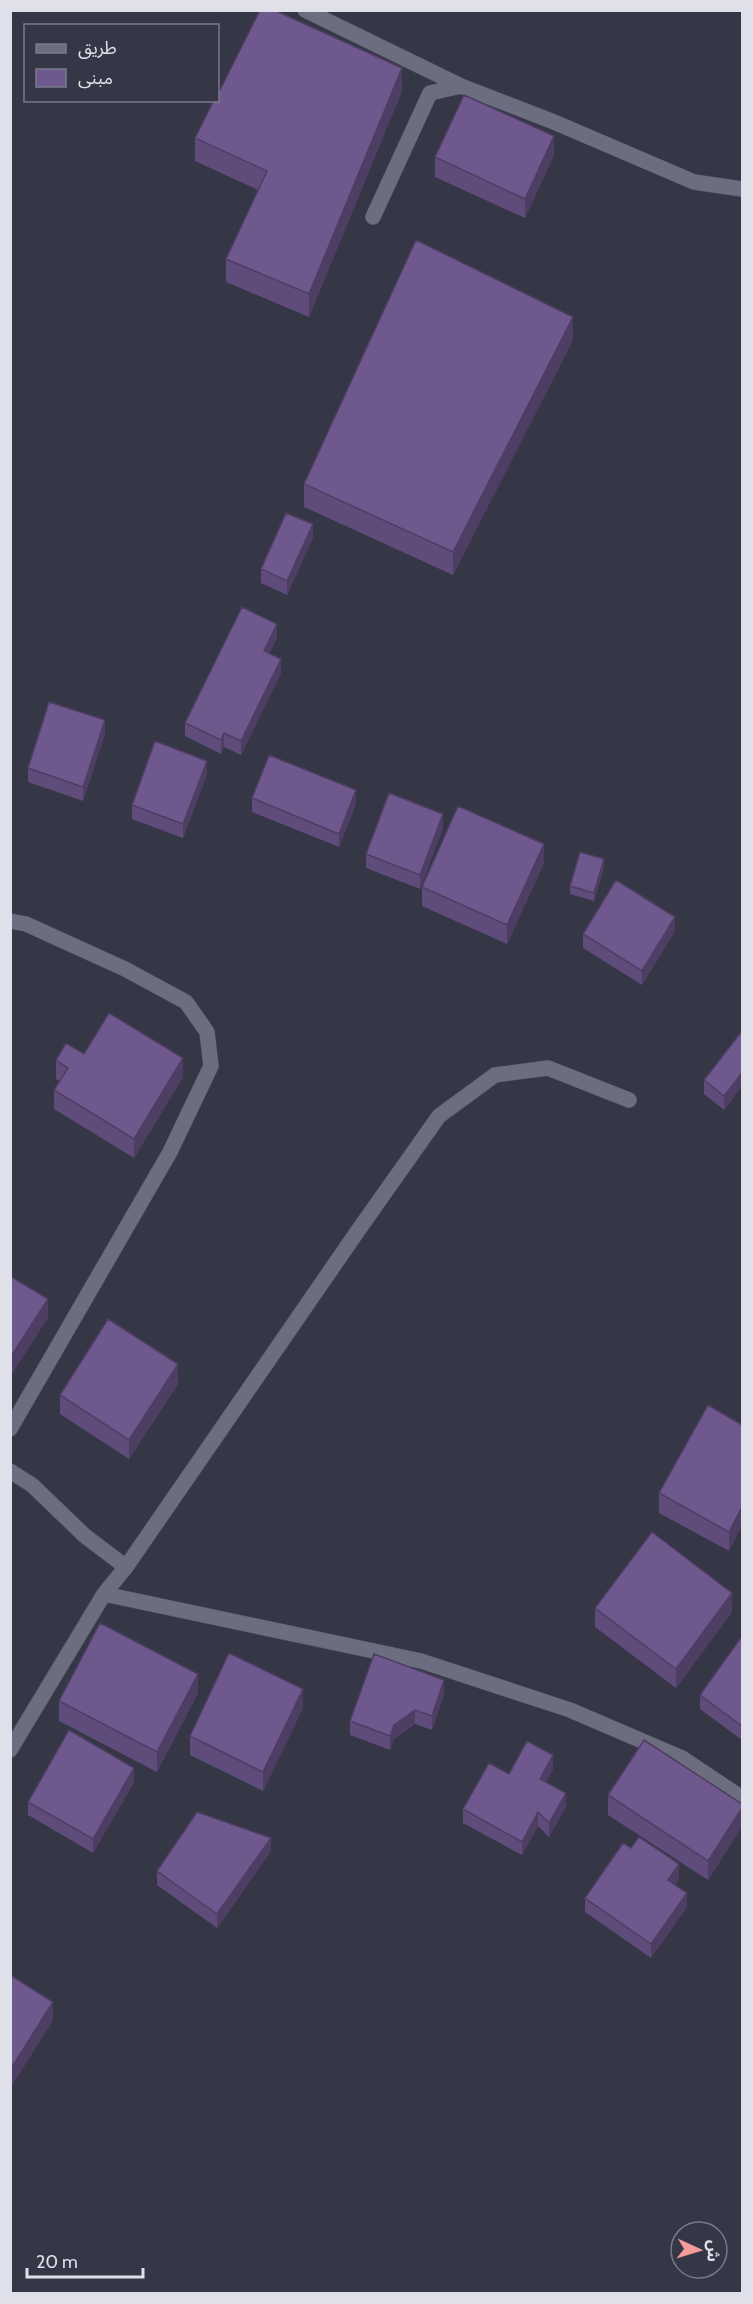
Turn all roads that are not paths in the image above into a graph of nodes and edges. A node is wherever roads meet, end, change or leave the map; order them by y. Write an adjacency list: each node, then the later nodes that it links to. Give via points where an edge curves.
1 (305, 10): 2 (street)
2 (461, 86): 3 (street, via 694,182); 4 (street, via 430,93)
3 (742, 189)
4 (373, 217)
5 (10, 921): 7 (street, via 26,924 125,969 186,1002 207,1032 211,1066 170,1152)
6 (629, 1100): 9 (street, via 548,1068 495,1075 439,1116)
7 (10, 1429)
8 (10, 1472): 9 (street, via 32,1485 85,1536)
9 (126, 1567): 10 (street)
10 (104, 1594): 11 (street); 12 (street, via 421,1661 580,1714 681,1758)
11 (10, 1750)
12 (742, 1798)

